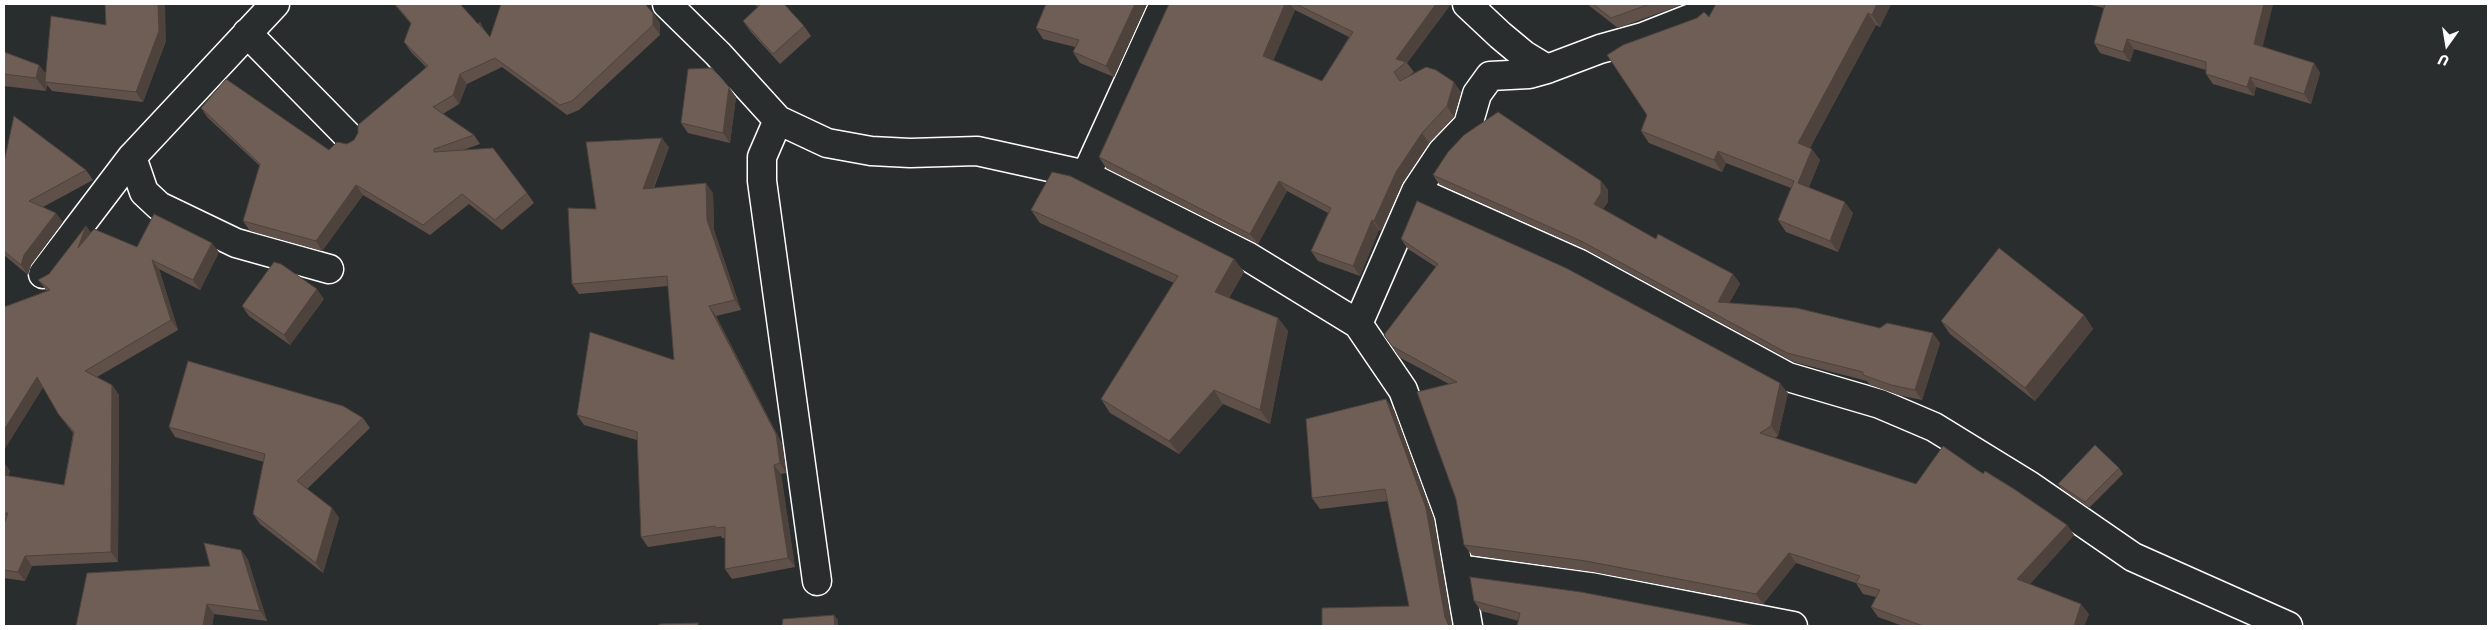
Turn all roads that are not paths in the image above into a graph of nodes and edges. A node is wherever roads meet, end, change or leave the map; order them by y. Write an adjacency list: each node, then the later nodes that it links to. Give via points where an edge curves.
1 (275, 4): 6 (street)
2 (667, 4): 8 (street)
3 (1164, 4): 11 (street)
4 (1467, 4): 7 (street, via 1512,45)
5 (1711, 4): 7 (street, via 1699,15)
6 (248, 34): 9 (street); 10 (street)
7 (1547, 69): 12 (street, via 1529,74 1490,76 1477,94 1468,125 1442,152)
8 (778, 120): 11 (street, via 827,143 871,151 977,151); 17 (street, via 762,157 762,181)
9 (350, 138)
10 (132, 157): 13 (street, via 144,192 159,206 236,242); 14 (street)
11 (1086, 175): 15 (street, via 1247,256)
12 (1416, 192): 15 (street); 20 (street, via 1580,264 1788,376 1880,404 1934,427 2030,486 2133,558)
13 (329, 269)
14 (43, 274)
15 (1358, 324): 16 (street, via 1403,390 1449,515)
16 (1459, 569): 18 (street); 19 (street, via 1591,587)
17 (818, 581)
18 (1468, 626)
19 (1793, 626)
20 (2288, 626)

